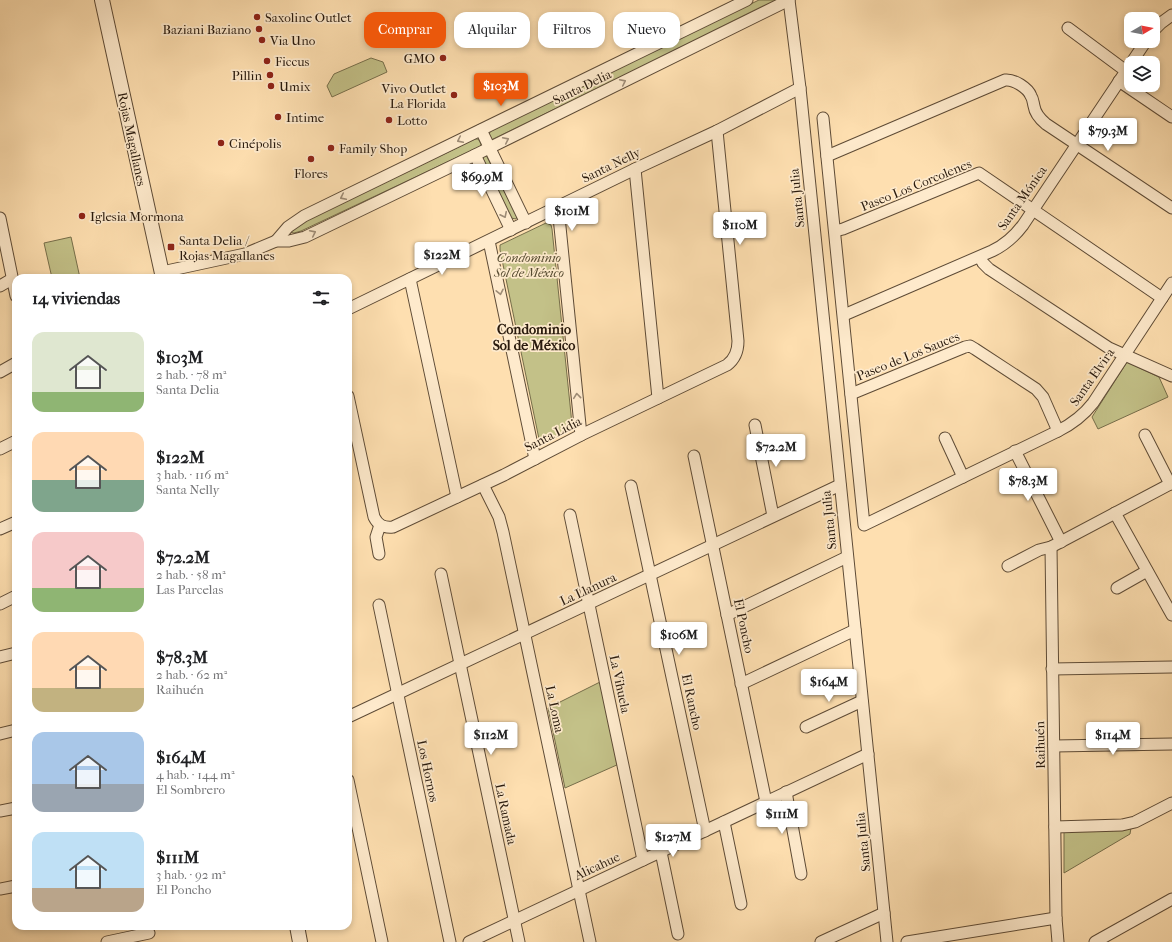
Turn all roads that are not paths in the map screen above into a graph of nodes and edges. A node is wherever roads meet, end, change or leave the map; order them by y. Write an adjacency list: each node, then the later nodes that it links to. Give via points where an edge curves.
1 (102, 0): 31 (street, Rojas Magallanes)
2 (747, 0): 13 (street, Santa Delia)
3 (789, 0): 10 (street, Santa Julia); 16 (street, Santa Delia, one-way to 3)
4 (1172, 15): 5 (street)
5 (1160, 22)
6 (1068, 28): 7 (street)
7 (1124, 70)
8 (1124, 74): 9 (street, Santa Mónica)
9 (1119, 81): 11 (street); 15 (street, Santa Mónica)
10 (800, 88): 14 (street, Santa Nelly); 60 (street, Santa Julia)
11 (1172, 117)
12 (823, 118): 18 (street)
13 (481, 130): 16 (street); 27 (street, Santa Delia, one-way to 27, via 304,216 288,227)
14 (717, 131): 19 (street, Santa Nelly); 45 (street, Santa Lidia, via 738,346 730,363 724,367)
15 (1076, 145): 18 (street, via 1042,120 1028,91 1014,80 1005,80); 21 (street); 22 (street, Santa Mónica)
16 (489, 148): 17 (street, Santa Delia); 24 (street)
17 (475, 155): 25 (street, one-way to 25); 27 (street, Santa Delia, one-way to 17, via 305,237)
18 (827, 156): 26 (street)
19 (635, 169): 20 (street, Santa Nelly); 45 (street)
20 (558, 207): 24 (street, Santa Nelly); 49 (street, one-way to 20)
21 (1172, 208)
22 (1033, 209): 26 (street, Paseo Los Corcolenes, via 979,173); 30 (street, Santa Mónica, via 1008,242); 37 (street, Paseo Los Corcolenes)
23 (0, 218): 33 (street)
24 (526, 222): 25 (street, Santa Nelly)
25 (511, 230): 28 (street, Santa Nelly)
26 (835, 231): 39 (street)
27 (276, 241): 32 (street, Santa Delia, via 245,254)
28 (489, 241): 34 (street, Santa Nelly); 56 (street, one-way to 56)
29 (0, 252): 33 (street)
30 (980, 257): 39 (street, Santa Mónica); 40 (street, via 989,269 1109,348)
31 (162, 274)
32 (166, 274)
33 (12, 275): 36 (street)
34 (410, 279): 38 (street, Santa Nelly); 62 (street)
35 (1172, 283): 37 (street, Santa Elvira)
36 (0, 286)
37 (1162, 298): 40 (street, Santa Elvira)
38 (352, 307)
39 (844, 316): 44 (street)
40 (1124, 355): 43 (street); 48 (street, Santa Elvira, via 1087,410 1074,422)
41 (12, 365): 42 (street)
42 (0, 372)
43 (1172, 376)
44 (851, 394): 48 (street, Paseo de Los Sauces, via 970,346 1036,389 1043,397); 57 (street, Santa Elvira, via 864,525)
45 (658, 398): 49 (street, Santa Lidia)
46 (352, 415): 67 (street, via 374,517)
47 (755, 425): 65 (street)
48 (1058, 431): 54 (street, Santa Elvira)
49 (581, 435): 56 (street, Santa Lidia)
50 (1145, 435): 58 (street)
51 (945, 438): 57 (street)
52 (12, 443): 53 (street)
53 (0, 449)
54 (1015, 452): 57 (street, Santa Elvira); 69 (street)
55 (694, 456): 70 (street, El Poncho)
56 (535, 459): 59 (street, Santa Lidia)
57 (963, 477)
58 (1171, 483): 63 (street)
59 (483, 485): 62 (street, Santa Lidia); 86 (street, La Loma, via 501,523)
60 (840, 485): 65 (street, La Llanura); 73 (street, Santa Julia)
61 (631, 486): 77 (street, El Rancho)
62 (457, 497): 67 (street, Santa Lidia, via 398,526 388,528)
63 (1115, 513): 69 (street); 75 (street)
64 (570, 515): 81 (street, La Vihuela)
65 (773, 516): 70 (street, La Llanura)
66 (12, 524): 68 (street)
67 (380, 525): 72 (street, via 376,537)
68 (0, 529)
69 (1061, 542): 71 (street)
70 (712, 545): 77 (street, La Llanura); 83 (street, El Poncho)
71 (1051, 547): 74 (street, via 1039,550); 91 (street, Raihuén)
72 (379, 554)
73 (847, 557): 83 (street); 85 (street, Santa Julia)
74 (1008, 566)
75 (1147, 570): 78 (street); 84 (street)
76 (441, 574): 89 (street, La Ramada)
77 (650, 575): 81 (street, La Llanura); 110 (street, El Rancho)
78 (1117, 588)
79 (12, 598): 80 (street)
80 (0, 604)
81 (589, 604): 86 (street, La Llanura); 112 (street, La Vihuela)
82 (379, 605): 93 (street, Los Hornos)
83 (727, 615): 92 (street, El Poncho)
84 (1172, 615)
85 (855, 630): 92 (street); 94 (street, Santa Julia)
86 (525, 634): 89 (street, La Llanura); 116 (street, La Loma)
87 (12, 654): 88 (street)
88 (0, 657)
89 (460, 665): 93 (street, La Llanura); 121 (street, La Ramada)
90 (1172, 667): 91 (street)
91 (1052, 669): 100 (street, Raihuén)
92 (742, 684): 104 (street, El Poncho)
93 (398, 694): 95 (street, La Llanura); 129 (street, Los Hornos)
94 (862, 701): 96 (street); 101 (street, Santa Julia)
95 (352, 715)
96 (806, 727)
97 (12, 731): 98 (street)
98 (0, 734)
99 (1172, 744): 100 (street)
100 (1054, 746): 109 (street, Raihuén)
101 (868, 754): 102 (street, Alicahue); 119 (street, Santa Julia)
102 (786, 792): 104 (street, Alicahue); 113 (street)
103 (352, 799): 128 (street)
104 (766, 802): 108 (street, Alicahue)
105 (1172, 803): 109 (street, via 1135,822 1122,825)
106 (12, 809): 107 (street)
107 (0, 811)
108 (724, 822): 110 (street, Alicahue); 118 (street)
109 (1055, 827): 120 (street, Raihuén)
110 (705, 830): 111 (street, Alicahue)
111 (660, 852): 112 (street, Alicahue); 124 (street)
112 (643, 860): 116 (street, Alicahue)
113 (801, 874)
114 (12, 887): 115 (street)
115 (0, 889)
116 (579, 890): 121 (street, Alicahue); 132 (street, La Loma)
117 (1172, 899): 137 (street)
118 (741, 904)
119 (884, 913): 133 (street); 134 (street, Santa Julia)
120 (1056, 918): 125 (street); 136 (street, Raihuén)
121 (514, 921): 130 (street, Alicahue); 131 (street, La Ramada)
122 (298, 930): 127 (street)
123 (149, 934): 126 (street)
124 (678, 934)
125 (969, 937): 135 (street)
126 (107, 942)
127 (300, 942)
128 (382, 942)
129 (450, 942)
130 (469, 942)
131 (519, 942)
132 (590, 942)
133 (822, 942)
134 (887, 942)
135 (907, 942)
136 (1058, 942)
137 (1095, 942)

